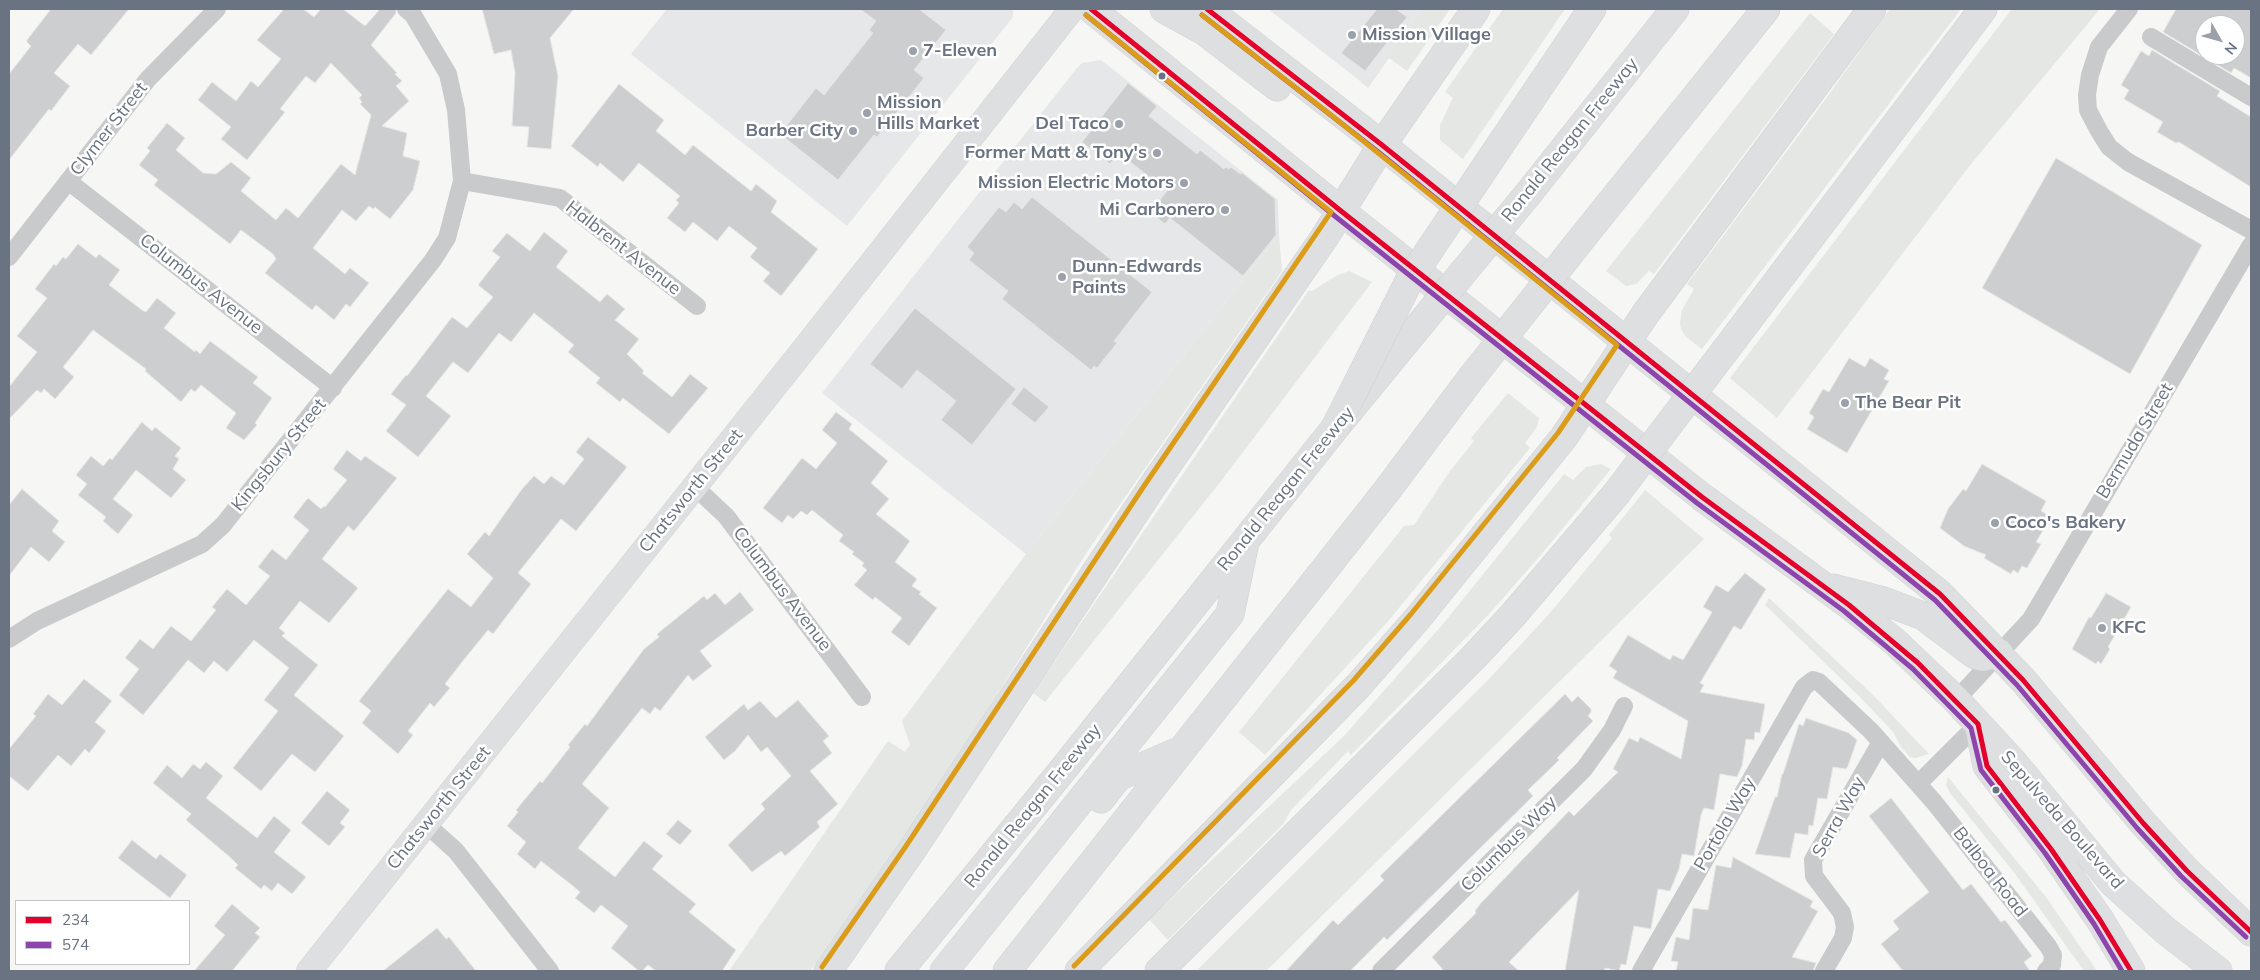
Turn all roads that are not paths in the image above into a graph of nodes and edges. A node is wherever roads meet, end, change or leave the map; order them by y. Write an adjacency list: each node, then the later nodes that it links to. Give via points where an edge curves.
1 (217, 9): 18 (street, Clymer Street, via 148,79)
2 (1072, 9): 29 (main road, Chatsworth Street)
3 (1091, 9): 20 (main road, Sepulveda Boulevard)
4 (1164, 9): 16 (main road, via 1204,31 1274,85 1302,101)
5 (1207, 9): 16 (main road)
6 (1476, 9): 17 (main road)
7 (1592, 9): 28 (main road, bridge, via 1410,279)
8 (1674, 9): 28 (main road, Ronald Reagan Freeway, bridge, via 1528,194)
9 (1766, 9): 40 (main road, bridge, via 1472,377)
10 (1872, 9): 25 (main road)
11 (1983, 9): 53 (main road, bridge, via 1616,494 1520,608)
12 (2129, 9): 21 (street, via 2099,47 2090,75 2088,110 2109,148 2128,162)
13 (412, 11): 19 (street, via 448,74 456,110)
14 (2151, 37): 15 (street)
15 (2251, 97)
16 (1336, 109): 17 (main road)
17 (1382, 146): 20 (main road); 25 (main road)
18 (68, 181): 23 (street, Clymer Street); 26 (street, Columbus Avenue)
19 (462, 181): 24 (street, Halbrent Avenue, via 560,198); 26 (street, Kingsbury Street, via 447,238)
20 (1341, 211): 27 (main road, Sepulveda Boulevard); 47 (main road)
21 (2251, 230)
22 (2251, 246): 33 (street, Bermuda Street, via 2036,611)
23 (9, 257)
24 (697, 306)
25 (1626, 343): 27 (main road); 33 (main road, via 1940,594)
26 (333, 388): 32 (street, Kingsbury Street, via 223,525 202,544 37,621)
27 (1586, 404): 31 (main road, Sepulveda Boulevard, via 1702,497); 52 (main road, via 1564,437 1417,619 1358,686)
28 (1335, 428): 30 (main road, Ronald Reagan Freeway)
29 (695, 487): 35 (street, Columbus Avenue, via 726,516); 42 (main road, Chatsworth Street)
30 (1246, 540): 48 (main road, Ronald Reagan Freeway); 49 (main road, via 1230,614)
31 (1822, 585): 33 (main road, via 1884,601 1923,616 1975,655 1983,657); 36 (main road, Sepulveda Boulevard, via 1895,642)
32 (9, 639)
33 (1999, 653): 36 (street, Bermuda Street); 43 (main road, via 2143,823 2187,871)
34 (1813, 680): 39 (street, Balboa Road, via 1819,682); 55 (street, Portola Way, via 1804,687)
35 (862, 697)
36 (1956, 700): 38 (main road, Sepulveda Boulevard)
37 (1624, 706): 54 (street, Columbus Way, via 1612,730 1584,769)
38 (1978, 724): 41 (street); 57 (main road, via 1987,766 2051,849); 58 (main road, Sepulveda Boulevard, via 2113,883 2166,931)
39 (1881, 742): 41 (street, Balboa Road); 56 (street, Serra Way, via 1813,860 1814,876 1842,913 1845,927 1843,938)
40 (1183, 749): 50 (main road, via 1118,777); 51 (main road)
41 (1918, 784): 44 (street, Balboa Road, via 2048,946 2052,955)
42 (426, 824): 45 (main road, Chatsworth Street); 46 (street, via 456,852)
43 (2251, 932)
44 (2049, 968)
45 (309, 971)
46 (550, 971)
47 (828, 971)
48 (900, 971)
49 (944, 971)
50 (964, 971)
51 (1007, 971)
52 (1079, 971)
53 (1159, 971)
54 (1381, 971)
55 (1641, 971)
56 (1824, 971)
57 (2131, 971)
58 (2218, 971)

